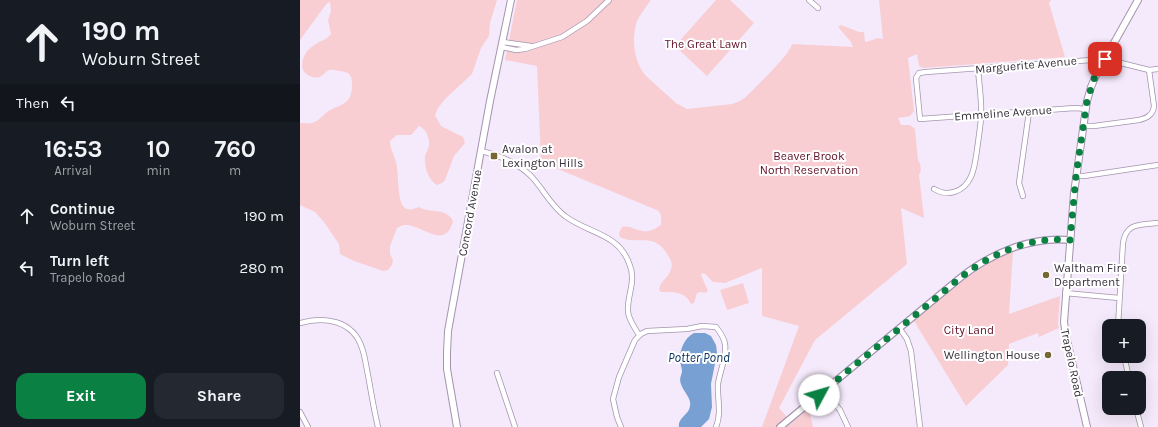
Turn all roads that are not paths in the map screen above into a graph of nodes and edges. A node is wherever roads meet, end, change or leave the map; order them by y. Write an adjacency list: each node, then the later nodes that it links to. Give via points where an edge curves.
1 (511, 0): 6 (main road, Concord Avenue)
2 (609, 0): 6 (street, via 579,27 562,37 520,50)
3 (810, 0): 5 (street)
4 (1138, 0): 7 (main road, Trapelo Road)
5 (818, 8)
6 (502, 45): 16 (main road, Concord Avenue)
7 (1105, 59): 8 (street, Marguerite Avenue); 10 (street, Marguerite Avenue); 11 (main road, Trapelo Road, via 1091,87)
8 (978, 69): 13 (street); 14 (street, Marguerite Avenue, via 922,72 917,75)
9 (1158, 69): 10 (street, Marguerite Avenue)
10 (1149, 70): 15 (street, via 1154,106 1150,115 1140,120)
11 (1086, 109): 12 (street, Emmeline Avenue); 15 (main road, Trapelo Road)
12 (1029, 112): 13 (street, Emmeline Avenue); 20 (street, via 1019,183)
13 (981, 115): 14 (street, Emmeline Avenue); 19 (street, via 975,163 970,180 959,191 951,193 939,193)
14 (920, 119)
15 (1084, 126): 18 (main road, Trapelo Road)
16 (481, 151): 28 (street, via 507,160 529,174 553,206 565,217 618,244 630,264 632,289 628,312); 35 (main road, Concord Avenue, via 448,331 448,373)
17 (1158, 165): 18 (street)
18 (1076, 176): 22 (main road, Trapelo Road)
19 (934, 189)
20 (1023, 196)
21 (1158, 223): 24 (street, via 1133,226 1126,232)
22 (1070, 240): 23 (main road, Trapelo Road); 27 (street, via 1032,243 1015,247 996,256 964,275)
23 (1065, 293): 24 (street); 42 (main road, Trapelo Road, via 1064,329)
24 (1119, 298): 25 (street)
25 (1118, 319)
26 (300, 323): 34 (street, via 330,320 339,322 353,334 362,347)
27 (900, 329): 30 (street); 41 (street, via 912,354)
28 (639, 335): 37 (street, via 619,377 613,399); 38 (street, via 702,326 716,327 725,341 725,350 718,386 719,420)
29 (497, 373): 36 (street)
30 (824, 391): 39 (street); 40 (street, via 840,410)
31 (300, 412): 33 (street)
32 (1138, 415): 43 (street)
33 (308, 427)
34 (378, 427)
35 (457, 427)
36 (515, 427)
37 (621, 427)
38 (716, 427)
39 (780, 427)
40 (848, 427)
41 (920, 427)
42 (1087, 427)
43 (1141, 427)

